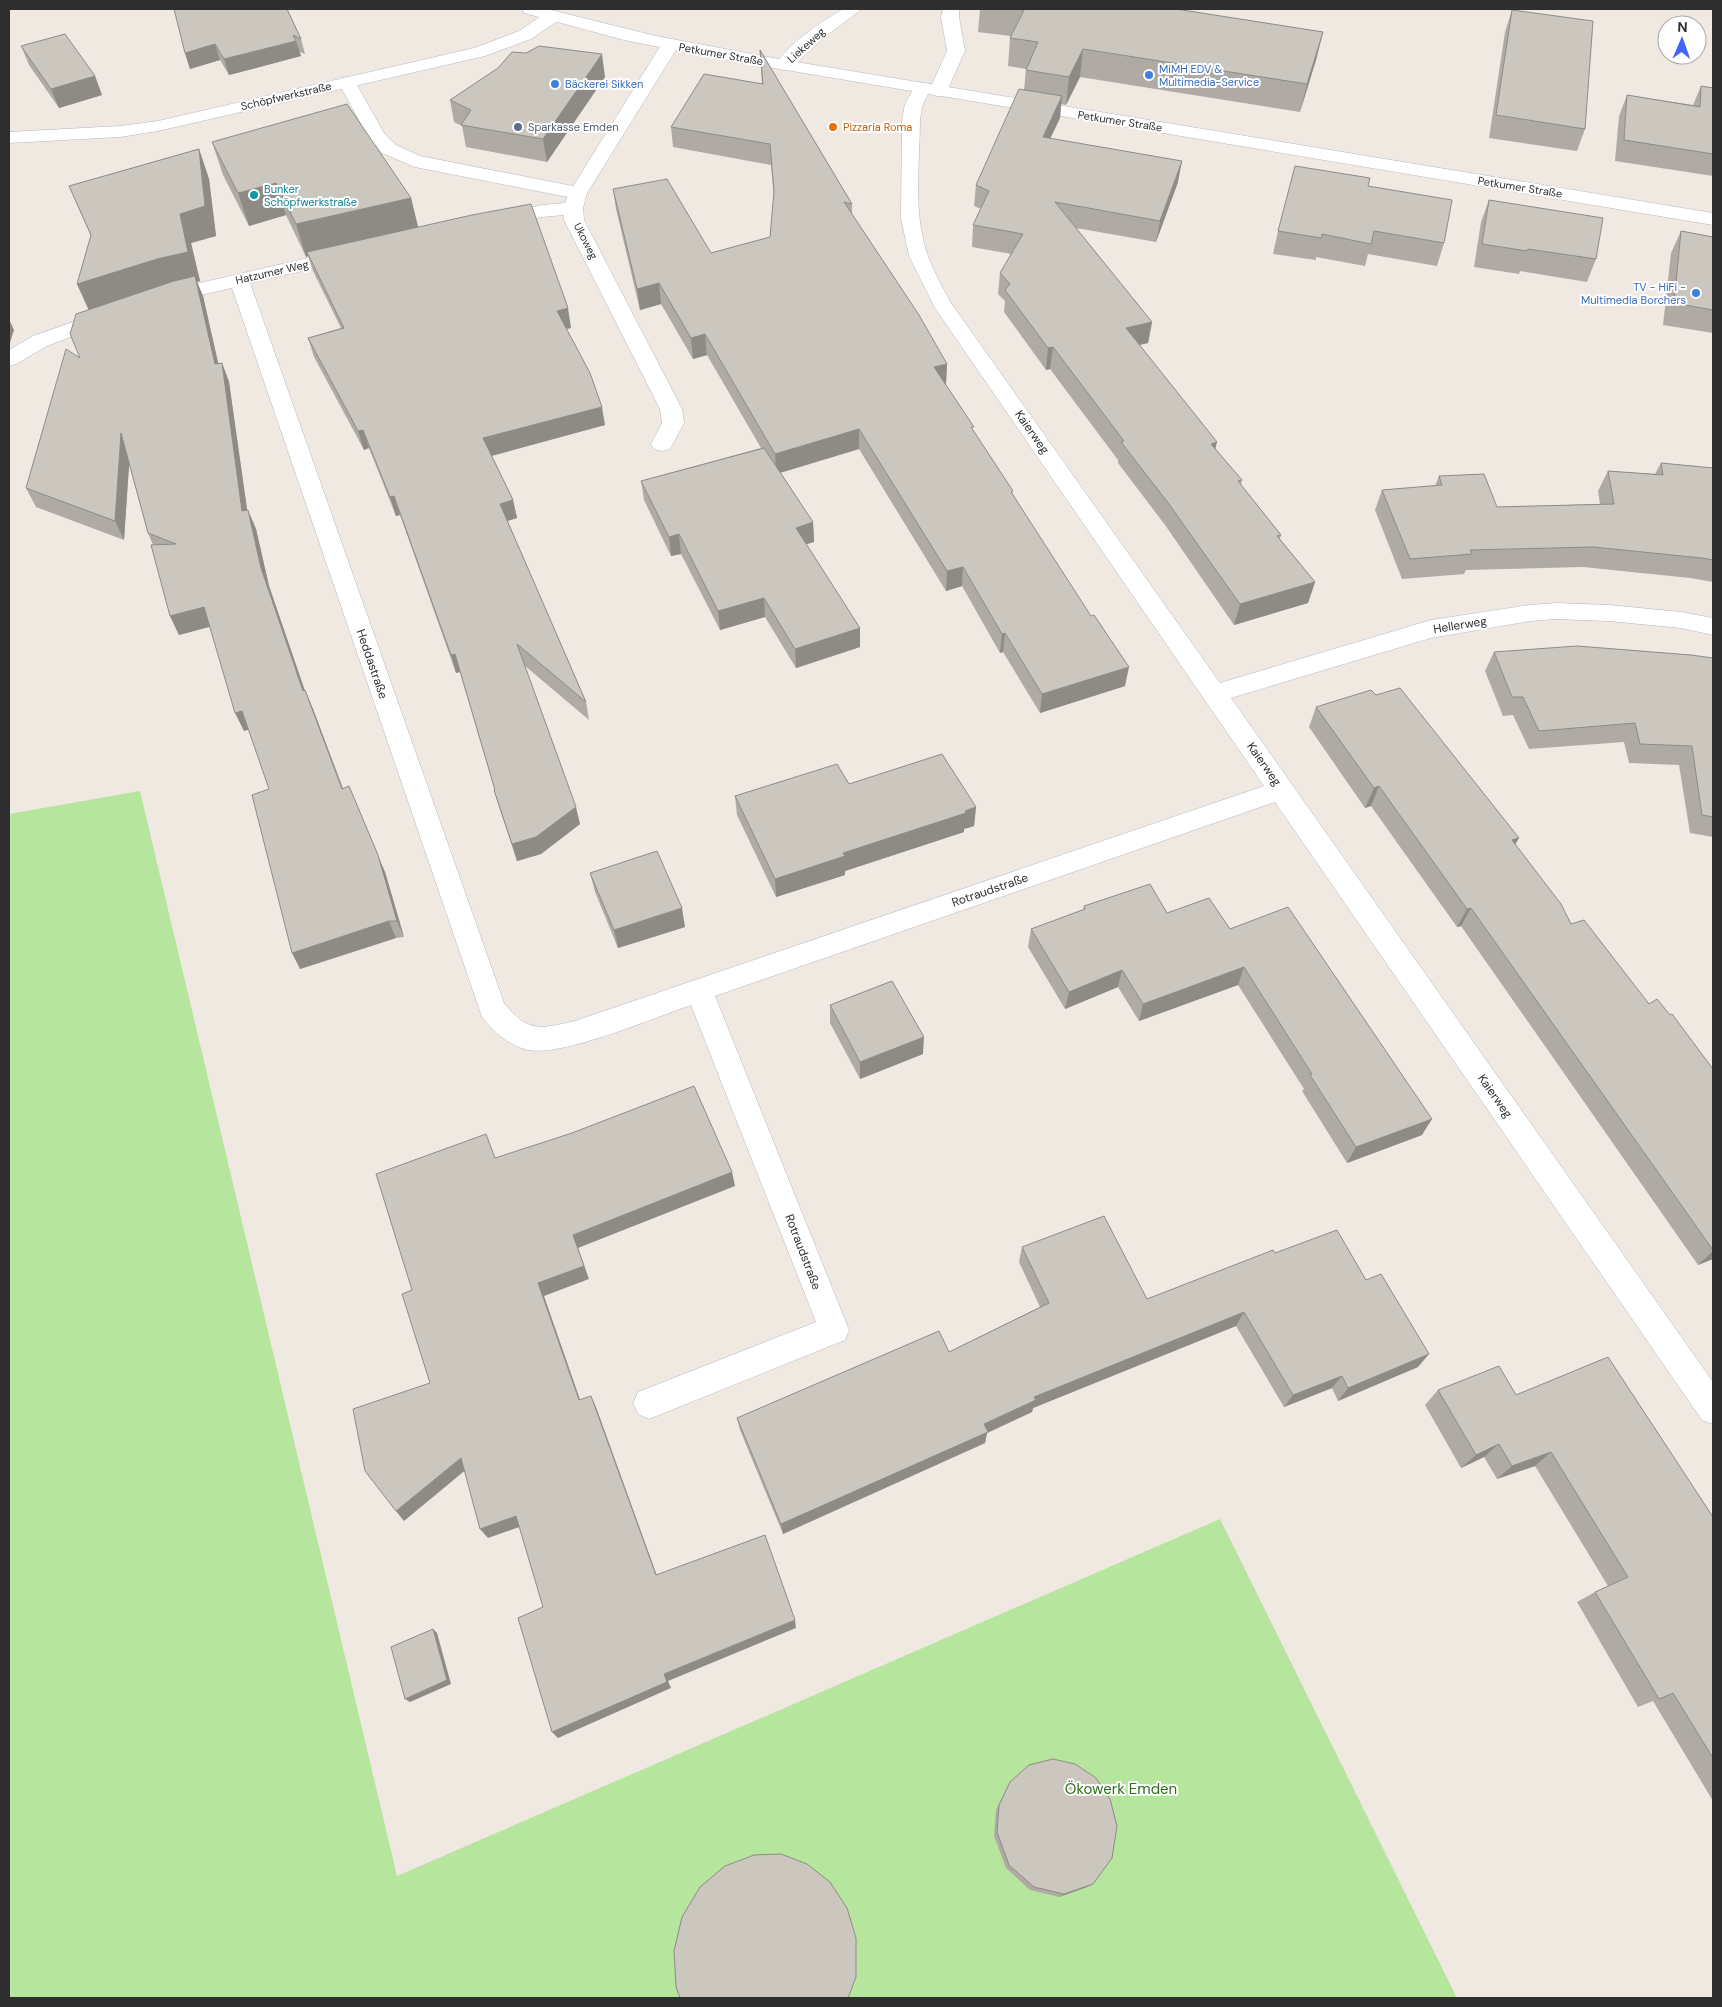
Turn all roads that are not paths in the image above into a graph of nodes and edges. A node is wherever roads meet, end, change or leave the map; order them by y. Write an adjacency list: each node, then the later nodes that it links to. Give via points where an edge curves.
1 (530, 9): 4 (street, Petkumer Straße)
2 (854, 9): 6 (street, Liekeweg, via 825,27)
3 (951, 9): 8 (street, Kaierweg, via 956,50)
4 (553, 16): 5 (street, Petkumer Straße); 7 (street, Schöpfwerkstraße, via 525,35 494,47)
5 (670, 45): 6 (street, Petkumer Straße); 10 (street)
6 (784, 65): 8 (street, Petkumer Straße)
7 (347, 82): 9 (street, Schöpfwerkstraße, via 134,130 105,134); 10 (street, via 376,135 389,149 414,161)
8 (930, 89): 11 (street, Petkumer Straße); 18 (street, Kaierweg, via 914,104 911,119 910,210 915,247 926,276 942,304)
9 (16, 132)
10 (576, 200): 12 (street); 16 (street, Ukoweg, via 574,220 672,408 673,423)
11 (1713, 219)
12 (485, 224)
13 (362, 252): 14 (street, Hatzumer Weg)
14 (239, 280): 15 (street, Hatzumer Weg, via 136,305 55,334); 21 (street, Heddastraße, via 492,1009 504,1026)
15 (9, 359)
16 (662, 444)
17 (1713, 626): 18 (street, Hellerweg, via 1609,612 1530,613 1431,629)
18 (1215, 694): 19 (street, Kaierweg)
19 (1281, 790): 20 (street, Rotraudstraße); 23 (street, Kaierweg)
20 (700, 990): 21 (street, Rotraudstraße, via 546,1040); 22 (street, Rotraudstraße, via 834,1330)
21 (523, 1037)
22 (649, 1403)
23 (1713, 1409)

